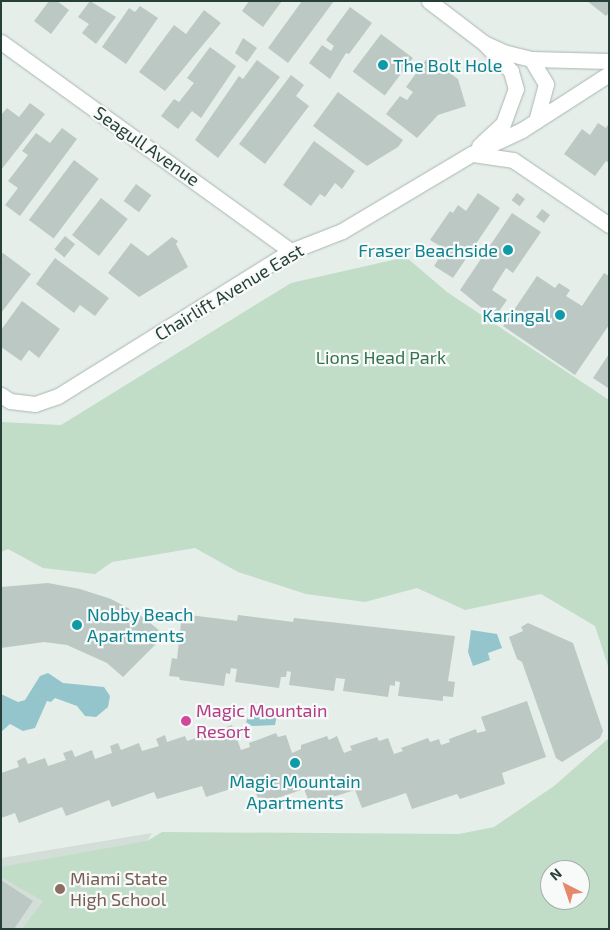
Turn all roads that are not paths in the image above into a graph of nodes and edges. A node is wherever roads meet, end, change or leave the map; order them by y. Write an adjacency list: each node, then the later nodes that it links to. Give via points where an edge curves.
1 (429, 1): 3 (street)
2 (1, 42): 11 (street, Seagull Avenue)
3 (484, 43): 5 (street); 7 (street, via 511,71)
4 (609, 61): 5 (street)
5 (539, 62): 7 (street, Chairlift Avenue East, via 523,76); 8 (street, via 546,84)
6 (609, 74): 8 (street, Chairlift Avenue East)
7 (516, 89): 9 (street, Chairlift Avenue East, via 503,124)
8 (536, 121): 9 (street, Chairlift Avenue East)
9 (471, 154): 10 (street, via 513,160); 11 (street, Chairlift Avenue East, via 342,231)
10 (609, 225)
11 (291, 252): 12 (street, Chairlift Avenue East, via 58,396 35,404)
12 (6, 398)

